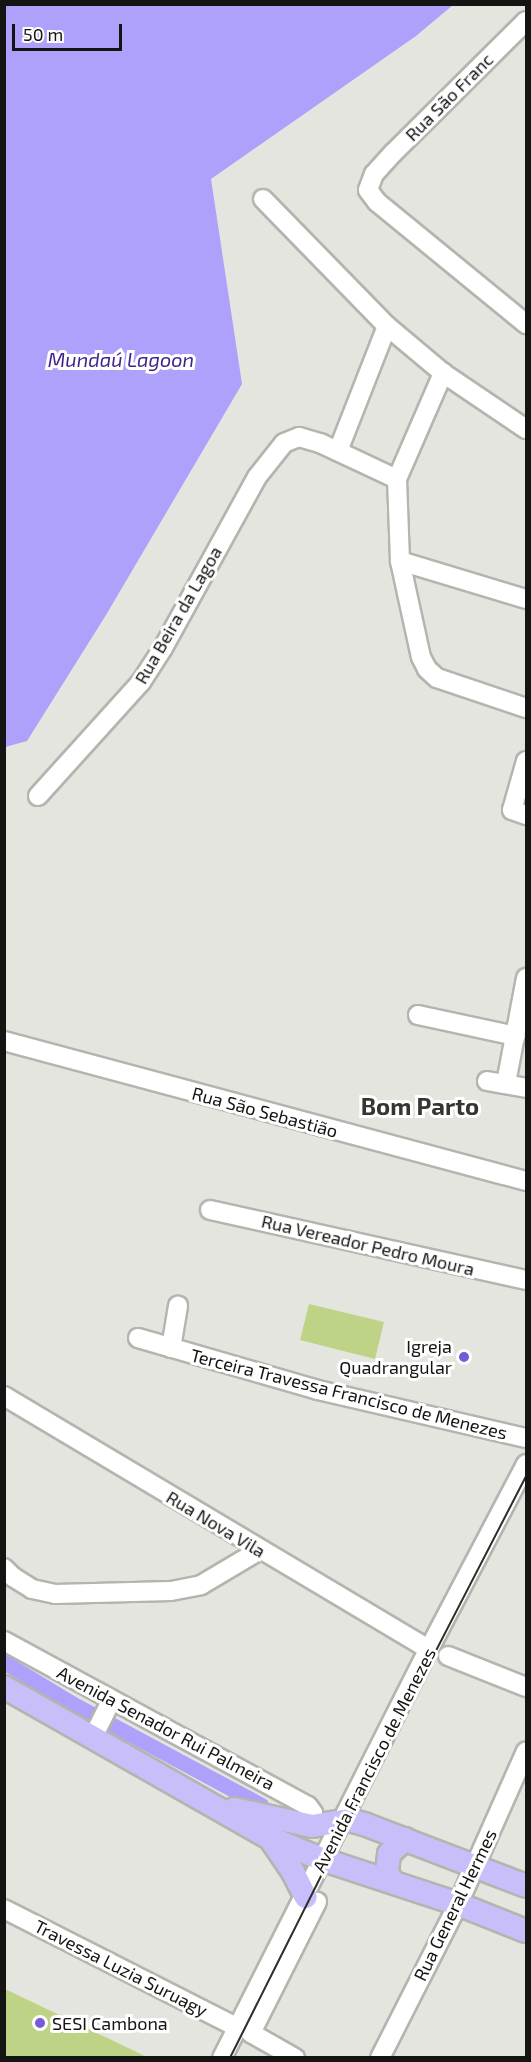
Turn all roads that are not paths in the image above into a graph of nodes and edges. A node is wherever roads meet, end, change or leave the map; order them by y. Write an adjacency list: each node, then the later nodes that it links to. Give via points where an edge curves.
1 (526, 21): 3 (street, Rua São Franc, via 374,174 368,190 377,202)
2 (262, 199): 4 (street)
3 (526, 324)
4 (387, 326): 5 (street); 7 (street)
5 (443, 373): 6 (street); 8 (street)
6 (526, 429)
7 (338, 451): 8 (street, Rua Beira da Lagoa); 13 (street, Rua Beira da Lagoa, via 308,438 292,439 277,449 257,477 141,682)
8 (397, 479): 9 (street)
9 (400, 561): 10 (street); 11 (street, via 421,657 428,669 437,678)
10 (526, 599)
11 (526, 708)
12 (526, 761): 14 (street)
13 (38, 796)
14 (519, 813)
15 (526, 978): 17 (street)
16 (418, 1015): 17 (street)
17 (516, 1036): 20 (street)
18 (4, 1041): 22 (street, Rua São Sebastião)
19 (487, 1081): 20 (street)
20 (506, 1083): 21 (street)
21 (526, 1088)
22 (526, 1181)
23 (210, 1209): 24 (street, Rua Vereador Pedro Moura)
24 (526, 1280)
25 (178, 1306): 27 (street)
26 (138, 1338): 27 (street, Terceira Travessa Francisco de Menezes)
27 (171, 1348): 29 (street, Terceira Travessa Francisco de Menezes, via 318,1390)
28 (4, 1396): 31 (street, Rua Nova Vila)
29 (526, 1438)
30 (526, 1464): 34 (street, Avenida Francisco de Menezes)
31 (260, 1550): 32 (street, via 201,1585 171,1591 55,1594); 34 (street, Rua Nova Vila)
32 (7, 1578)
33 (4, 1641): 38 (street, Avenida Senador Rui Palmeira)
34 (429, 1648): 42 (street, Avenida Francisco de Menezes)
35 (448, 1656): 37 (street)
36 (4, 1687): 39 (main road)
37 (526, 1687)
38 (110, 1704): 39 (street); 43 (street, Avenida Senador Rui Palmeira, via 308,1806 313,1813)
39 (95, 1732): 41 (main road)
40 (526, 1751): 47 (street, Rua General Hermes)
41 (204, 1802): 43 (main road); 44 (main road)
42 (344, 1821): 43 (main road); 45 (main road); 46 (street, Avenida Francisco de Menezes)
43 (312, 1826)
44 (270, 1839): 46 (main road); 50 (main road)
45 (405, 1839): 47 (main road); 48 (main road, via 389,1854 387,1871)
46 (330, 1861): 48 (main road); 50 (street, Avenida Francisco de Menezes); 54 (street)
47 (476, 1865): 49 (main road); 51 (street, Rua General Hermes)
48 (391, 1880): 51 (main road)
49 (526, 1886)
50 (306, 1897): 54 (street, Avenida Francisco de Menezes)
51 (458, 1904): 53 (main road); 57 (street, Rua General Hermes)
52 (4, 1909): 54 (street, Travessa Luzia Suruagy)
53 (526, 1931)
54 (244, 2030): 55 (street, Avenida Francisco de Menezes); 56 (street, Travessa Luzia Suruagy)
55 (222, 2058)
56 (295, 2058)
57 (380, 2058)

